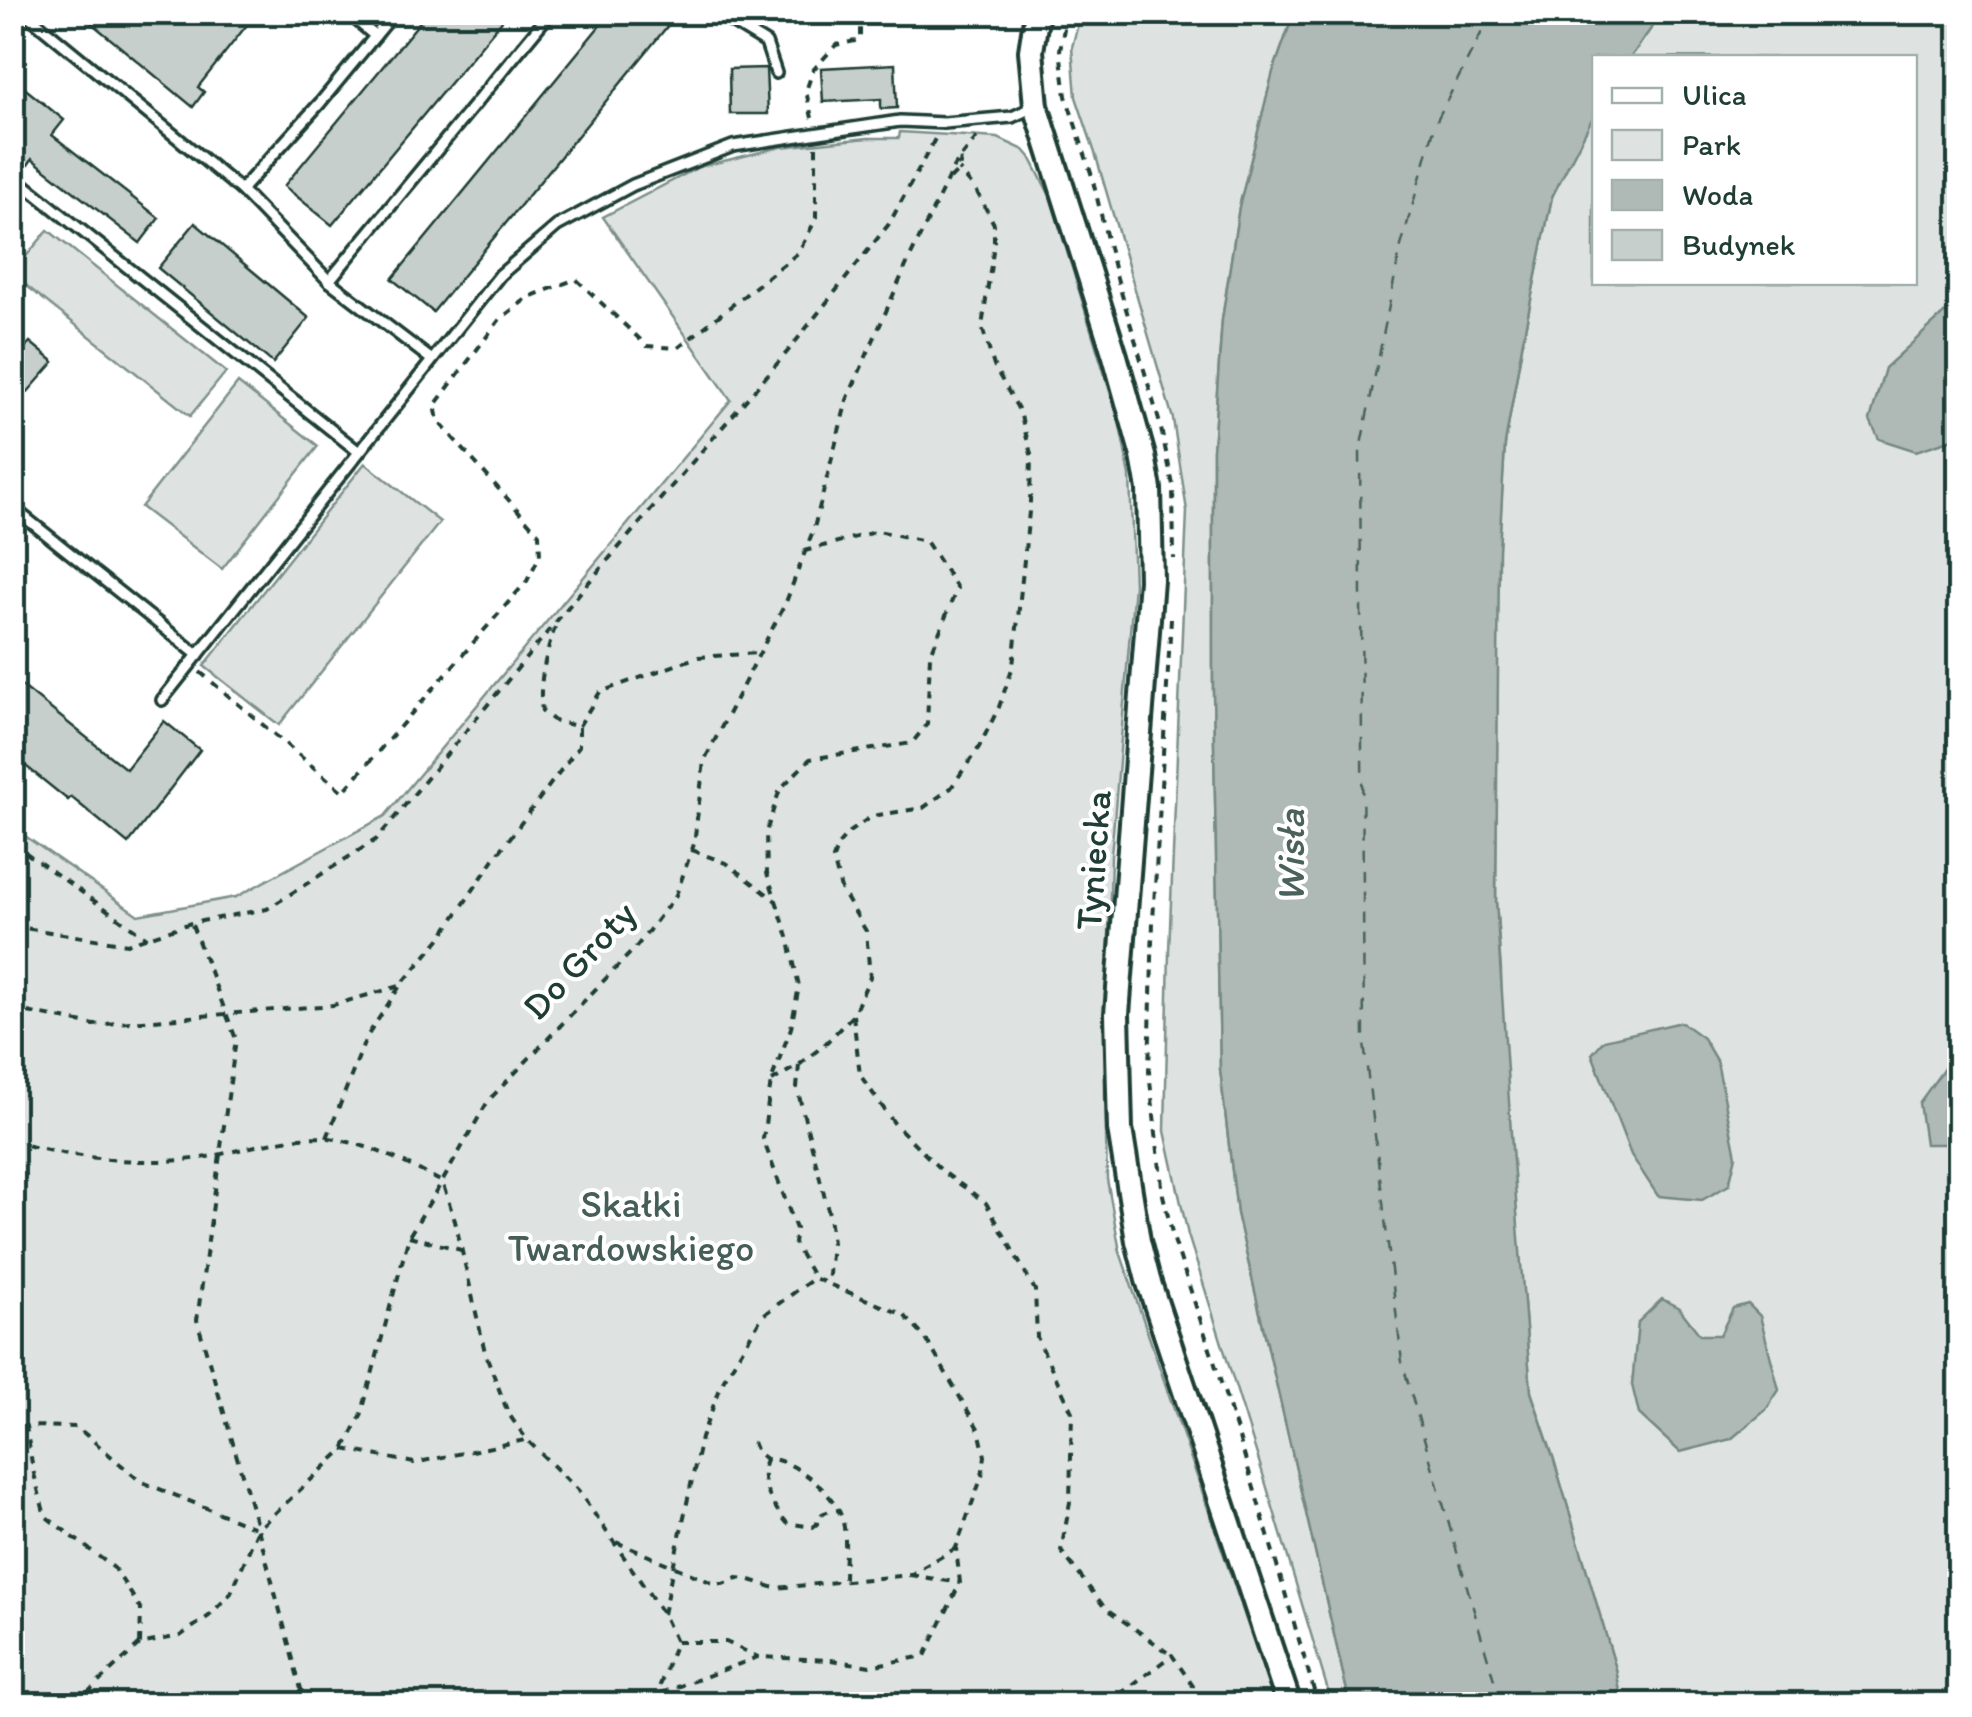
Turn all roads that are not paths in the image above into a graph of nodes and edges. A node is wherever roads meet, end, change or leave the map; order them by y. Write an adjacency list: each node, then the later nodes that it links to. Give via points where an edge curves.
1 (24, 12): 11 (lane)
2 (347, 12): 7 (lane)
3 (395, 12): 7 (lane)
4 (552, 12): 12 (lane)
5 (716, 12): 8 (lane, via 766,44)
6 (1037, 12): 9 (street, Tyniecka, via 1031,51)
7 (375, 36): 11 (lane)
8 (776, 73)
9 (1036, 106): 13 (lane, via 1012,118 900,122 733,146 633,184 557,226 500,275); 18 (street, Tyniecka, via 1149,489 1151,580 1117,1014 1120,1129 1148,1280)
10 (12, 175): 14 (lane)
11 (240, 190): 12 (lane)
12 (330, 281): 13 (lane)
13 (432, 360): 14 (lane)
14 (360, 452): 16 (lane)
15 (12, 507): 16 (lane)
16 (198, 654): 17 (lane)
17 (162, 700)
18 (1289, 1704)

